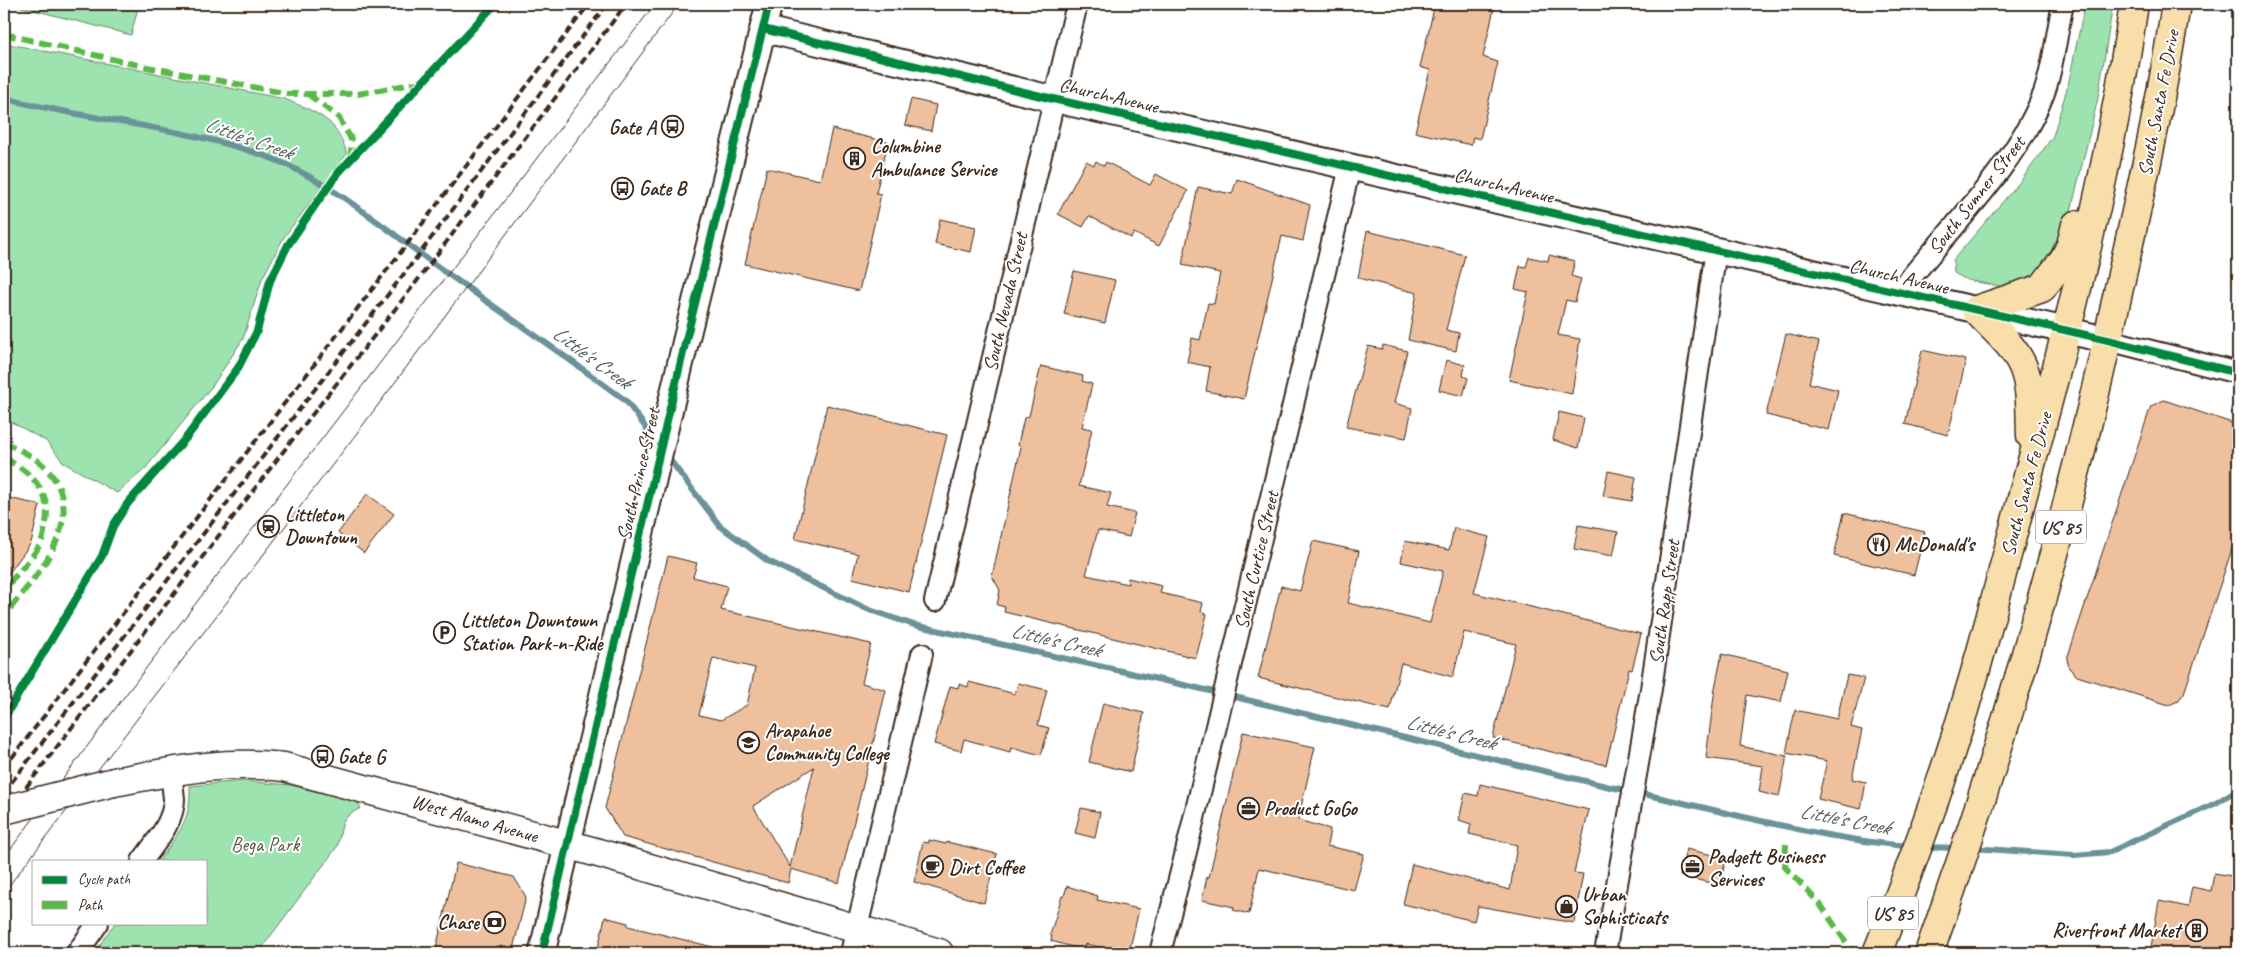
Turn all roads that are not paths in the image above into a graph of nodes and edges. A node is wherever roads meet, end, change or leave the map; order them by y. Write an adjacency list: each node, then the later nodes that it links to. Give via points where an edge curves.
1 (769, 4): 7 (street, South Prince Street)
2 (1077, 4): 8 (street, South Nevada Street)
3 (2063, 4): 11 (street, South Sumner Street, via 2044,92 2024,134 2003,166)
4 (2118, 4): 12 (highway, via 2102,104 2071,245 2042,288)
5 (2134, 4): 13 (highway, South Santa Fe Drive / US 85, via 2118,101)
6 (2176, 4): 14 (highway, South Santa Fe Drive / US 85, via 2162,90)
7 (763, 29): 8 (street, Church Avenue); 21 (street, South Prince Street)
8 (1053, 99): 9 (street, Church Avenue); 17 (street, South Nevada Street)
9 (1350, 167): 10 (street, Church Avenue); 28 (street, South Curtice Street)
10 (1716, 250): 11 (street, Church Avenue); 29 (street, South Rapp Street, via 1652,680)
11 (1899, 292): 12 (street, Church Avenue)
12 (1976, 310): 13 (street, Church Avenue); 16 (highway, via 2023,367 2029,393)
13 (2068, 331): 14 (street, Church Avenue); 16 (highway, South Santa Fe Drive / US 85)
14 (2108, 340): 15 (street, Church Avenue); 31 (highway, South Santa Fe Drive / US 85, via 2034,626 1975,819)
15 (2238, 373)
16 (2033, 460): 30 (highway, South Santa Fe Drive / US 85, via 1968,697 1909,873)
17 (935, 601)
18 (922, 654): 24 (street)
19 (171, 772): 20 (main road, West Alamo Avenue, bridge, via 114,782); 21 (main road, West Alamo Avenue, via 211,765 284,767); 22 (street, via 172,812 166,827)
20 (4, 810)
21 (567, 844): 24 (main road, West Alamo Avenue); 26 (street, South Prince Street)
22 (143, 860)
23 (97, 924): 25 (street)
24 (854, 941): 27 (main road, West Alamo Avenue)
25 (77, 953)
26 (542, 953)
27 (939, 953)
28 (1160, 953)
29 (1605, 953)
30 (1877, 953)
31 (1929, 953)

